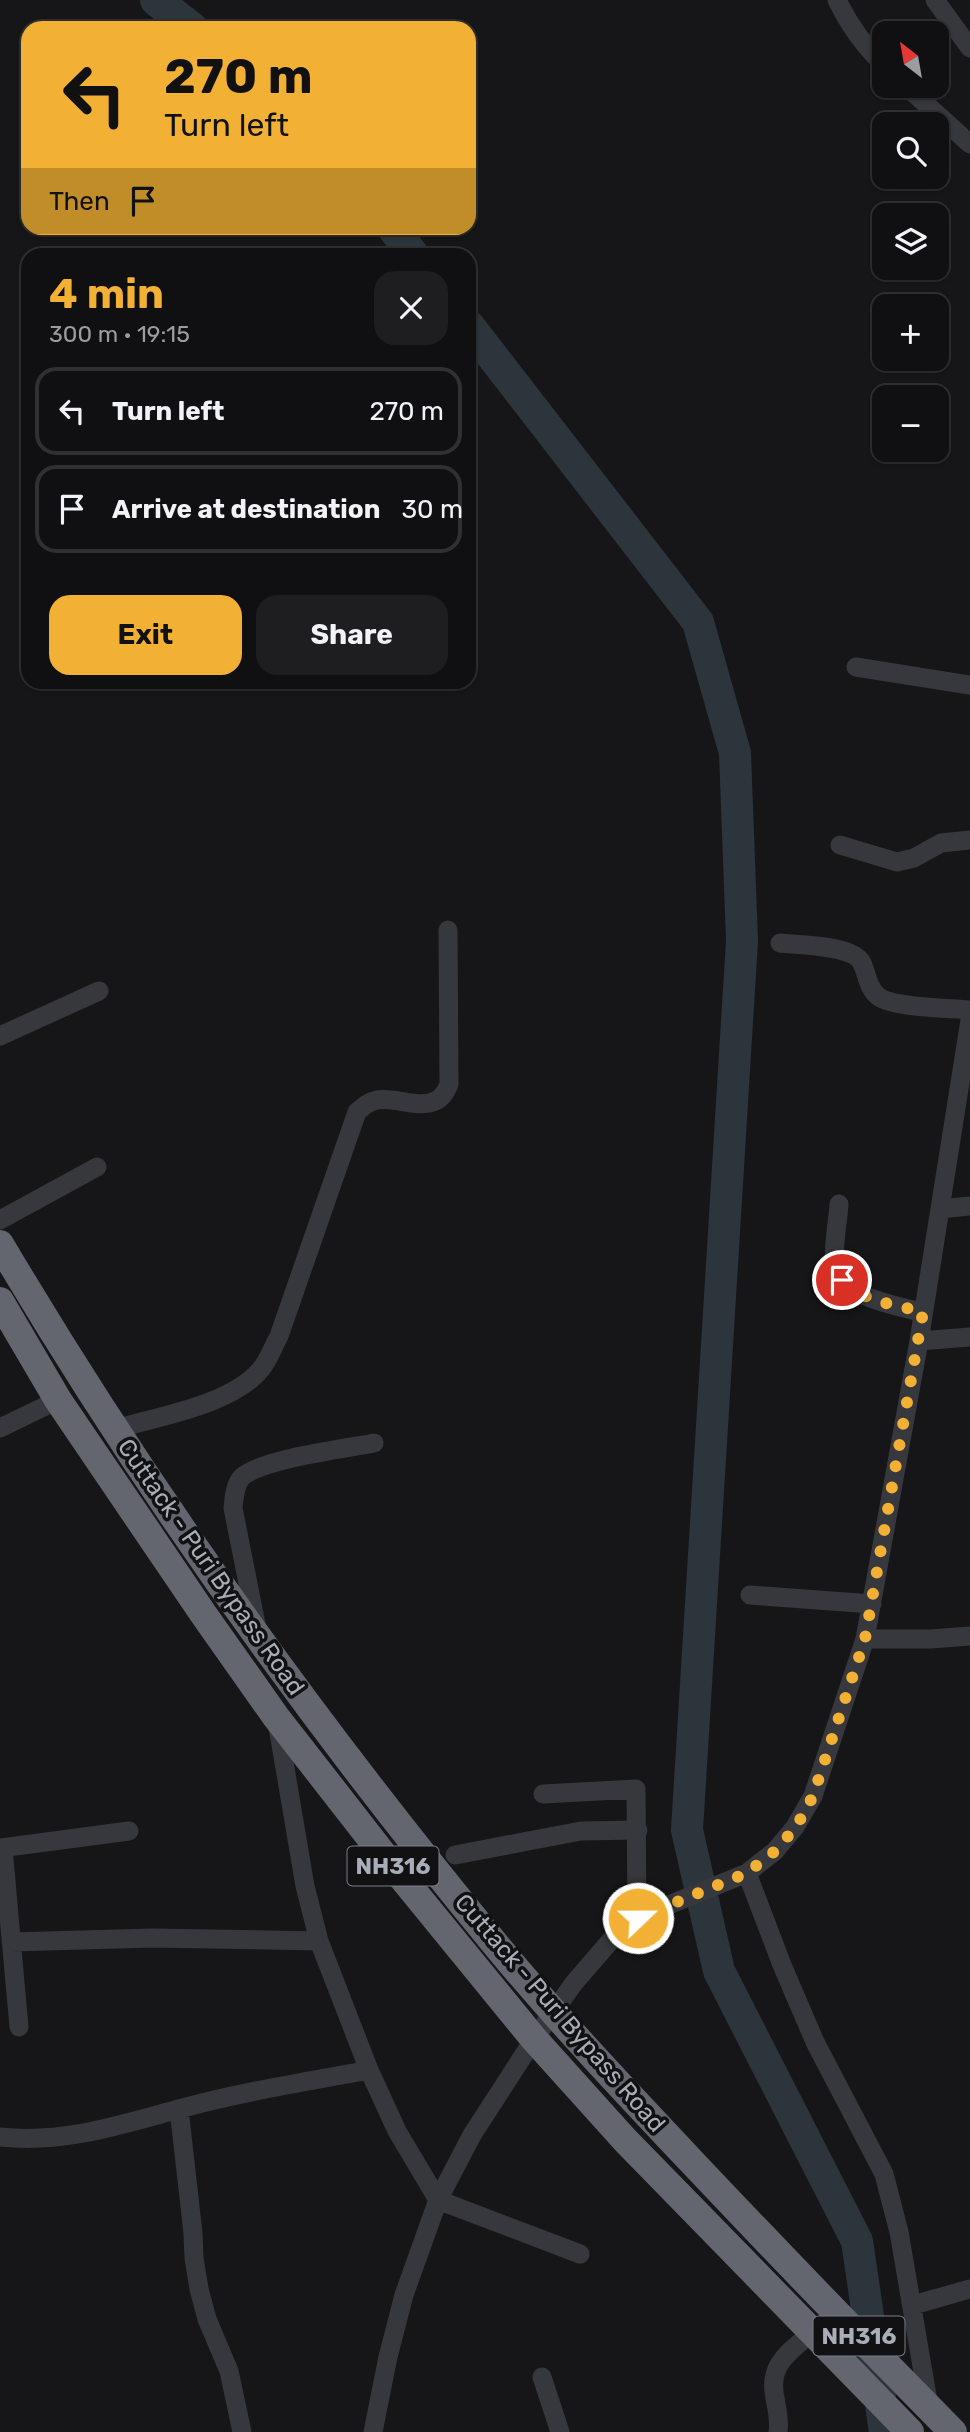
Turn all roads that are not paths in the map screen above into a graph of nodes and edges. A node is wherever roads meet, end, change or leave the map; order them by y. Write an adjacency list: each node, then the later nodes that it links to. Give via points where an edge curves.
1 (837, 0): 4 (street)
2 (934, 0): 3 (street)
3 (970, 48)
4 (872, 54)
5 (919, 98): 6 (street)
6 (970, 144)
7 (856, 667): 8 (street)
8 (970, 685)
9 (970, 840): 10 (street, via 941,843 897,862)
10 (840, 845)
11 (448, 930): 30 (street, via 449,1084 445,1094 424,1103 380,1099 357,1112 279,1336 264,1366 242,1387 219,1399)
12 (780, 943): 14 (street, via 848,951 862,962 879,997 896,1003)
13 (99, 991): 16 (street)
14 (970, 1010)
15 (970, 1020): 17 (street)
16 (0, 1036)
17 (968, 1057): 21 (street)
18 (97, 1167): 22 (street)
19 (839, 1204): 25 (street, via 836,1255 842,1280 866,1296)
20 (970, 1206): 21 (street)
21 (940, 1209): 25 (street)
22 (0, 1220)
23 (0, 1244): 30 (highway, Cuttack - Puri Bypass Road / NH316)
24 (0, 1301): 28 (highway, Cuttack - Puri Bypass Road / NH316)
25 (923, 1312): 27 (street)
26 (970, 1337): 27 (street)
27 (919, 1341): 33 (street)
28 (58, 1400): 29 (street); 37 (highway, Cuttack - Puri Bypass Road / NH316)
29 (0, 1428)
30 (116, 1429): 36 (highway, Cuttack - Puri Bypass Road / NH316)
31 (374, 1443): 36 (street, via 259,1466 240,1479 233,1508)
32 (750, 1595): 33 (street)
33 (872, 1604): 35 (street)
34 (970, 1636): 35 (street)
35 (865, 1639): 43 (street, via 813,1796 796,1827 775,1851)
36 (259, 1641): 47 (highway, Cuttack - Puri Bypass Road / NH316, via 380,1801)
37 (276, 1717): 45 (street); 49 (highway, Cuttack - Puri Bypass Road / NH316)
38 (543, 1794): 39 (street, via 636,1789)
39 (638, 1829): 42 (street, via 581,1831); 44 (street)
40 (130, 1832): 41 (street)
41 (1, 1848): 46 (street)
42 (455, 1855)
43 (740, 1876): 44 (street); 56 (street, via 815,2042 884,2174)
44 (638, 1918): 47 (street, via 596,1955)
45 (319, 1941): 46 (street, via 153,1938); 50 (street)
46 (11, 1942): 48 (street)
47 (554, 2011): 49 (street); 59 (highway, Cuttack - Puri Bypass Road / NH316, via 619,2085)
48 (19, 2027)
49 (534, 2039): 53 (street, via 472,2135); 57 (highway, Cuttack - Puri Bypass Road / NH316)
50 (369, 2070): 51 (street); 53 (street, via 397,2131)
51 (179, 2109): 52 (street, via 111,2129 28,2140); 60 (street, via 199,2290 229,2371)
52 (0, 2137)
53 (438, 2200): 54 (street); 61 (street, via 404,2295)
54 (580, 2254)
55 (970, 2289): 56 (street)
56 (913, 2305): 59 (street)
57 (811, 2333): 63 (street, via 776,2368 772,2383 780,2419); 64 (highway, Cuttack - Puri Bypass Road / NH316)
58 (542, 2377): 62 (street)
59 (929, 2407): 65 (highway, Cuttack - Puri Bypass Road / NH316)
60 (242, 2432)
61 (373, 2432)
62 (560, 2432)
63 (778, 2432)
64 (909, 2432)
65 (953, 2432)

